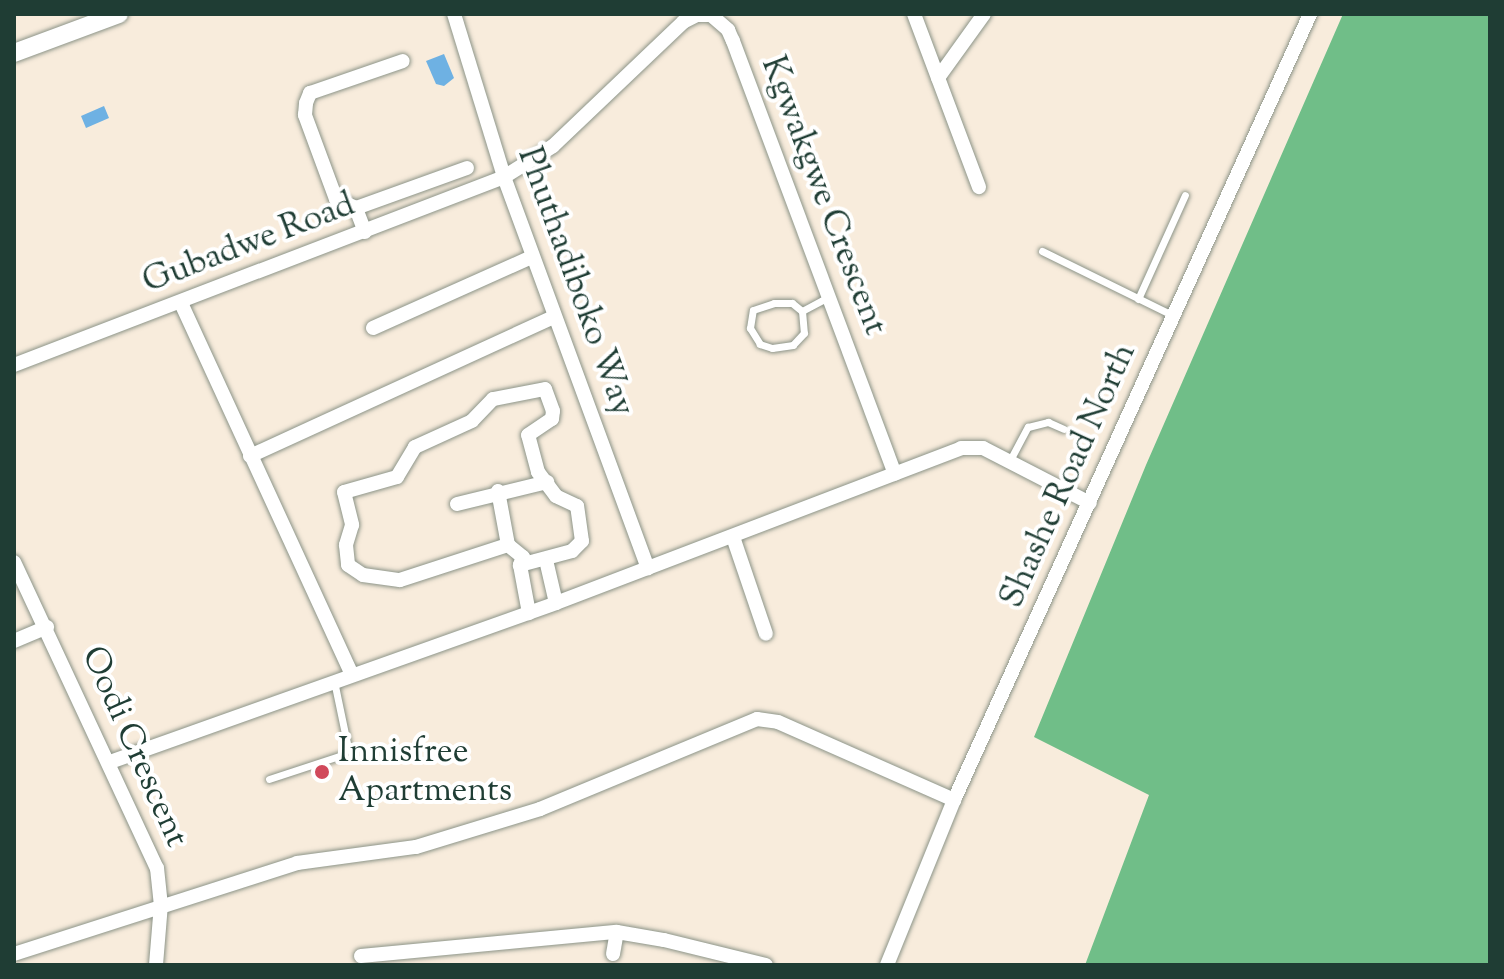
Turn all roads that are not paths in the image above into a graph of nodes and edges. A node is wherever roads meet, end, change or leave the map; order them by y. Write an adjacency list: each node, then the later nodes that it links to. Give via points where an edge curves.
1 (119, 14): 6 (street)
2 (454, 14): 10 (street, Phuthadiboko Way)
3 (914, 14): 8 (street)
4 (984, 14): 8 (street)
5 (1310, 14): 21 (street, Shashe Road North)
6 (14, 53)
7 (403, 61): 13 (street, via 310,93 306,103 305,115 336,199)
8 (938, 78): 11 (street)
9 (467, 168): 13 (street)
10 (504, 177): 14 (street, Gubadwe Road); 16 (street, Phuthadiboko Way); 17 (street, Kgwakgwe Crescent, via 553,146 683,22 711,15 733,41)
11 (979, 187)
12 (1185, 195): 18 (lane)
13 (356, 208): 14 (street)
14 (365, 232): 19 (street, Gubadwe Road)
15 (1042, 251): 18 (lane)
16 (532, 257): 22 (street, Phuthadiboko Way); 23 (street)
17 (829, 297): 20 (lane); 28 (street, Kgwakgwe Crescent)
18 (1138, 299): 21 (lane)
19 (181, 303): 24 (street, Gubadwe Road); 26 (street)
20 (802, 311): 20 (lane, via 792,303 753,310 750,328 760,344 793,345 804,333)
21 (1174, 316): 31 (street, Shashe Road North)
22 (553, 317): 26 (street); 38 (street, Phuthadiboko Way)
23 (373, 328)
24 (14, 365)
25 (1064, 429): 27 (lane, via 1048,422 1028,427)
26 (250, 456): 44 (street)
27 (1009, 462): 28 (street, via 983,448 961,448); 31 (street)
28 (895, 474): 33 (street)
29 (547, 482): 30 (street); 34 (street, via 538,472 528,435 553,415 547,392 540,388 493,399 472,421 415,447 397,477 344,492 352,525 348,565 363,575 400,580); 35 (street, via 556,496 577,506 582,541 572,551)
30 (498, 491): 32 (street); 34 (street)
31 (1090, 503): 48 (street, Shashe Road North)
32 (457, 504)
33 (733, 537): 38 (street); 42 (street)
34 (508, 545): 37 (street, via 523,557)
35 (546, 560): 37 (street); 39 (street)
36 (14, 562): 41 (street, Oodi Crescent)
37 (520, 565): 40 (street)
38 (648, 568): 39 (street)
39 (556, 603): 40 (street)
40 (529, 613): 44 (street)
41 (47, 627): 43 (street); 46 (street, Oodi Crescent)
42 (766, 634)
43 (14, 641)
44 (352, 675): 45 (street)
45 (334, 681): 46 (street); 47 (lane, via 348,748 342,755)
46 (110, 762): 49 (street, Oodi Crescent, via 157,868)
47 (269, 779)
48 (954, 800): 49 (street, via 778,722 757,719 540,809 416,847 297,863); 56 (street, Shashe Road North)
49 (161, 904): 51 (street); 55 (street, Oodi Crescent)
50 (617, 932): 52 (street); 53 (street); 54 (street)
51 (14, 954)
52 (613, 954)
53 (361, 956)
54 (759, 964)
55 (156, 965)
56 (887, 965)

